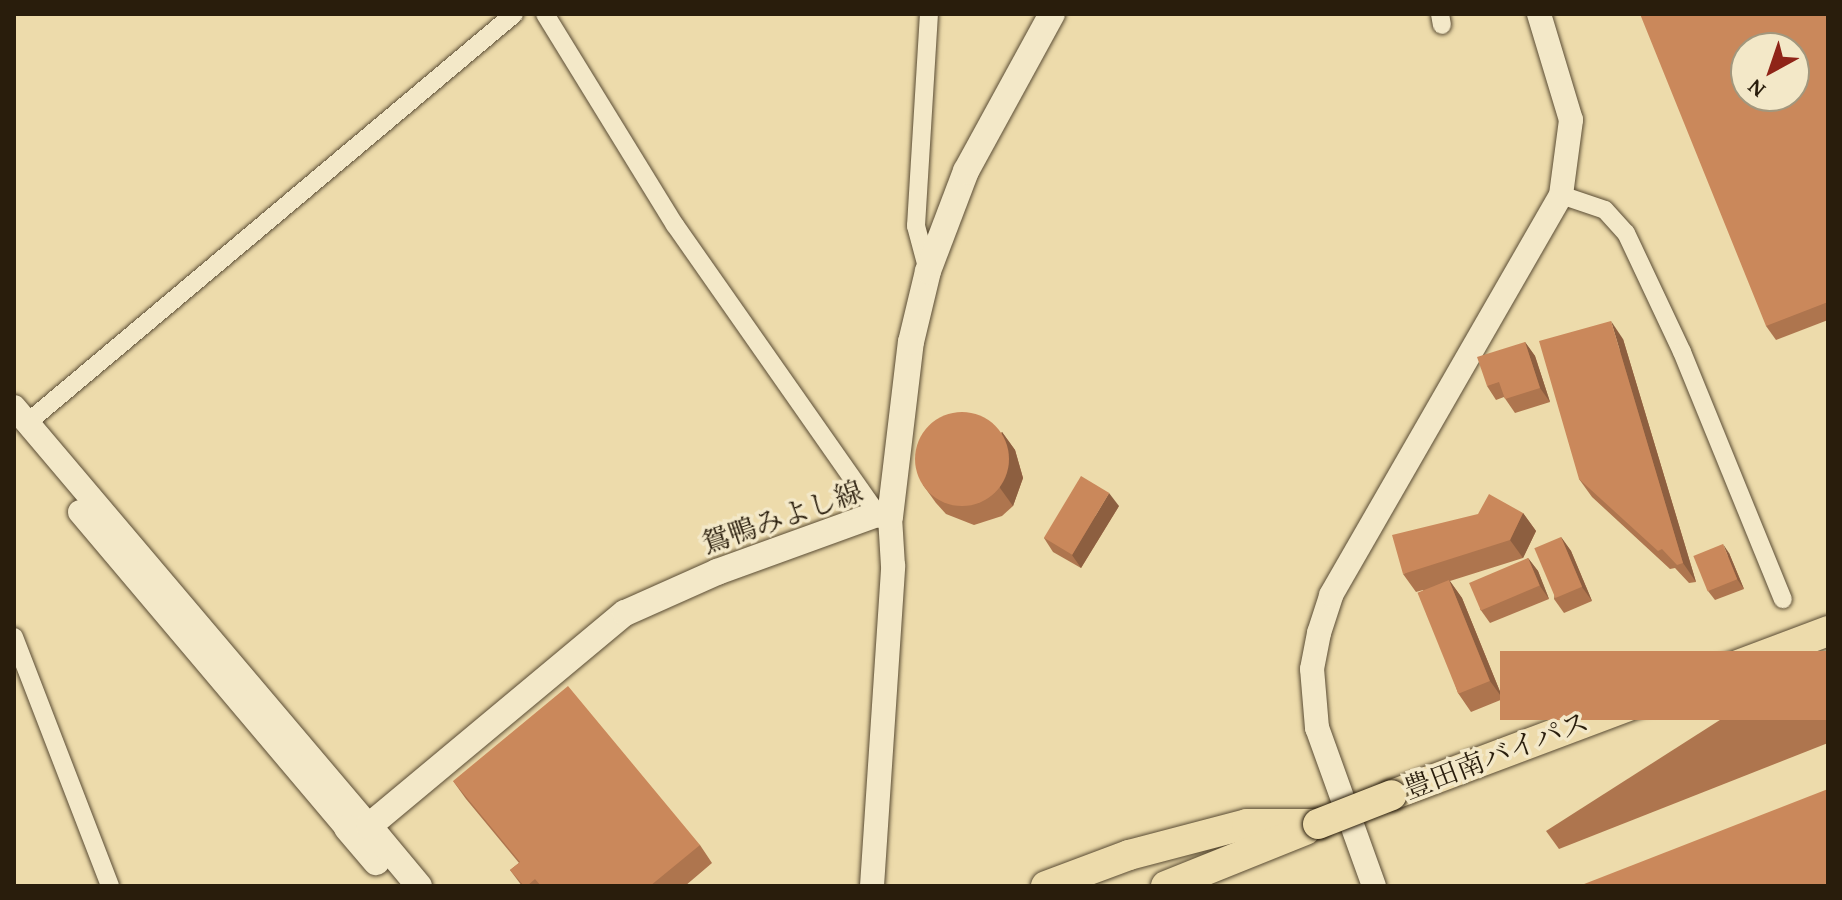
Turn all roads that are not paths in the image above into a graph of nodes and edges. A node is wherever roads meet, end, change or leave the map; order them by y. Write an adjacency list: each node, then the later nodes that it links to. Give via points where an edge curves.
1 (514, 14): 8 (street)
2 (545, 14): 9 (street, via 675,225)
3 (929, 14): 7 (street, via 916,226)
4 (1052, 14): 7 (main road, 鴛鴨みよし線, via 966,171)
5 (1539, 14): 6 (street, via 1571,120)
6 (1561, 195): 10 (street, via 1605,210 1626,233 1682,352); 22 (street, via 1331,595 1319,633 1312,669 1317,728)
7 (928, 271): 9 (main road, 鴛鴨みよし線, via 911,342)
8 (18, 421): 14 (street)
9 (884, 516): 14 (main road, 鴛鴨みよし線, via 717,572 625,613); 18 (street, via 893,566)
10 (1783, 599)
11 (1828, 631): 13 (highway, 豊田南バイパス, bridge)
12 (14, 637): 15 (street)
13 (1318, 824): 19 (highway, via 1247,824 1129,855); 20 (highway, 豊田南バイパス); 21 (highway, via 1258,869)
14 (358, 827): 16 (main road); 17 (main road)
15 (110, 886)
16 (396, 886)
17 (419, 886)
18 (872, 886)
19 (1046, 886)
20 (1166, 886)
21 (1217, 886)
22 (1374, 886)

